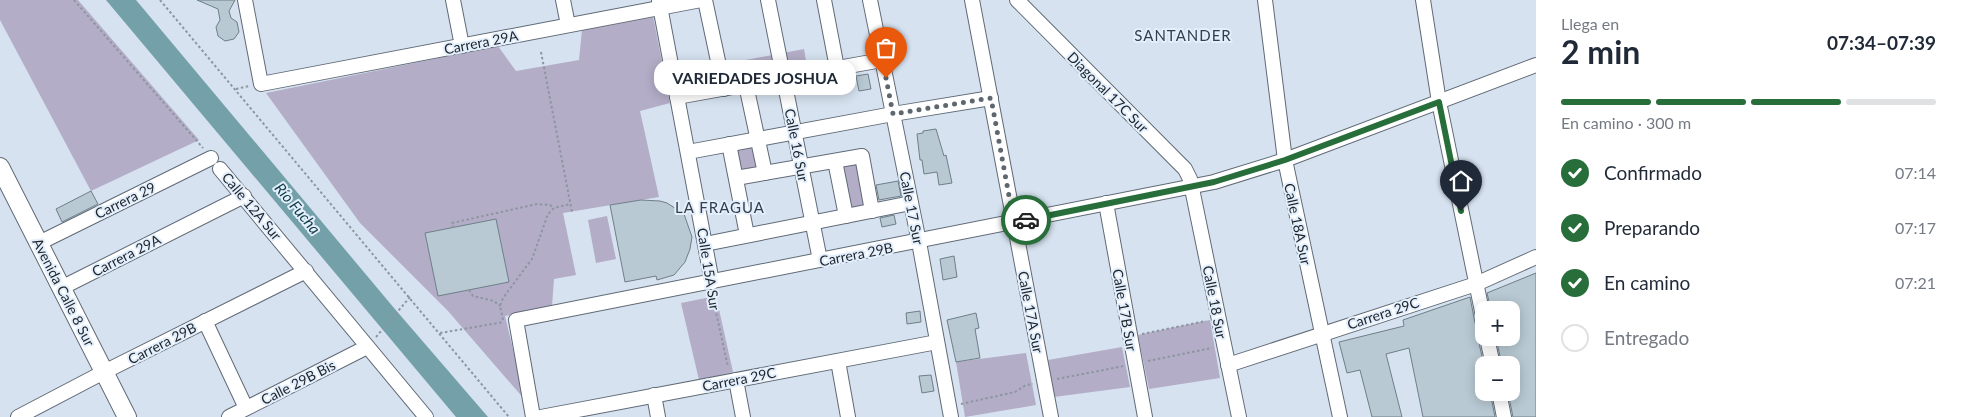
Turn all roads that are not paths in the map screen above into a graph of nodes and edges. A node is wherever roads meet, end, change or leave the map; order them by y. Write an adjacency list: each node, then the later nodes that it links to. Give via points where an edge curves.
1 (245, 0): 14 (street, Carrera 29A, via 261,84)
2 (453, 0): 14 (street)
3 (563, 0): 13 (street)
4 (703, 0): 12 (street, Carrera 29A); 20 (street)
5 (768, 0): 18 (street, Calle 16 Sur)
6 (824, 0): 17 (street)
7 (870, 0): 15 (street, Calle 17 Sur)
8 (972, 0): 22 (street, Calle 17A Sur)
9 (1017, 0): 37 (street, Diagonal 17C Sur, via 1185,169)
10 (1265, 0): 30 (street, Calle 18A Sur)
11 (1423, 0): 23 (street)
12 (660, 4): 13 (street, Carrera 29A); 21 (street, Calle 15A Sur)
13 (568, 25): 14 (street, Carrera 29A)
14 (462, 46)
15 (882, 60): 17 (street); 24 (street, Calle 17 Sur)
16 (1536, 65): 23 (street, Carrera 29B)
17 (837, 68): 18 (street)
18 (784, 78): 19 (street); 25 (street, Calle 16 Sur)
19 (746, 85): 20 (street); 26 (street)
20 (724, 89): 21 (street)
21 (677, 97): 28 (street, Calle 15A Sur)
22 (991, 98): 24 (street); 44 (street, Calle 17A Sur)
23 (1439, 102): 30 (street, Carrera 29B); 53 (street)
24 (893, 114): 25 (street); 40 (street, Calle 17 Sur)
25 (794, 132): 26 (street); 33 (street, Calle 16 Sur)
26 (758, 139): 27 (street); 35 (street)
27 (729, 144): 28 (street); 36 (street)
28 (688, 152): 48 (street, Calle 15A Sur)
29 (211, 158): 47 (street, Carrera 29)
30 (1285, 160): 37 (street, Carrera 29B); 57 (street, Calle 18A Sur)
31 (836, 161): 33 (street); 41 (street, via 862,156); 42 (street)
32 (0, 167): 47 (main road, Avenida Calle 8 Sur)
33 (801, 167): 35 (street); 43 (street, Calle 16 Sur)
34 (220, 169): 38 (street, Calle 12A Sur)
35 (765, 173): 36 (street)
36 (736, 178): 45 (street)
37 (1192, 188): 39 (street, Carrera 29B); 61 (street, Calle 18 Sur)
38 (244, 196): 51 (street, Calle 12A Sur); 54 (street, Carrera 29A)
39 (1106, 203): 44 (street, Carrera 29B); 77 (street, Calle 17B Sur)
40 (911, 204): 41 (street); 46 (street, Calle 17 Sur)
41 (872, 211): 42 (street)
42 (846, 216): 43 (street)
43 (812, 223): 45 (street); 50 (street, Calle 16 Sur)
44 (1014, 223): 46 (street, Carrera 29B); 76 (street, Calle 17A Sur)
45 (747, 236): 48 (street)
46 (919, 242): 50 (street, Carrera 29B); 58 (street, Calle 17 Sur)
47 (39, 243): 54 (main road, Avenida Calle 8 Sur)
48 (705, 244): 52 (street, Calle 15A Sur)
49 (1536, 257): 53 (street, Carrera 29C)
50 (820, 260): 52 (street, Carrera 29B)
51 (306, 271): 56 (street, Carrera 29B); 59 (street, Calle 12A Sur)
52 (712, 282): 70 (street, Carrera 29B, via 510,321)
53 (1476, 284): 55 (street); 57 (street, Carrera 29C)
54 (61, 288): 62 (main road, Avenida Calle 8 Sur)
55 (1480, 301)
56 (205, 321): 62 (street, Carrera 29B); 66 (street)
57 (1322, 333): 61 (street, Carrera 29C); 79 (street, Calle 18A Sur)
58 (937, 342): 60 (street, Carrera 29C); 75 (street, Calle 17 Sur)
59 (367, 347): 66 (street, Calle 29B Bis); 69 (street, Calle 12A Sur)
60 (838, 361): 63 (street, Carrera 29C); 74 (street)
61 (1228, 365): 78 (street, Calle 18 Sur)
62 (104, 372): 67 (street, Carrera 29B); 68 (main road, Avenida Calle 8 Sur)
63 (736, 380): 64 (street, Carrera 29C); 73 (street)
64 (654, 395): 71 (street, Carrera 29C); 72 (street)
65 (1500, 401): 80 (street)
66 (239, 414)
67 (18, 417)
68 (127, 417)
69 (426, 417)
70 (533, 417)
71 (541, 417)
72 (658, 417)
73 (743, 417)
74 (848, 417)
75 (951, 417)
76 (1050, 417)
77 (1145, 417)
78 (1238, 417)
79 (1340, 417)
80 (1504, 417)

